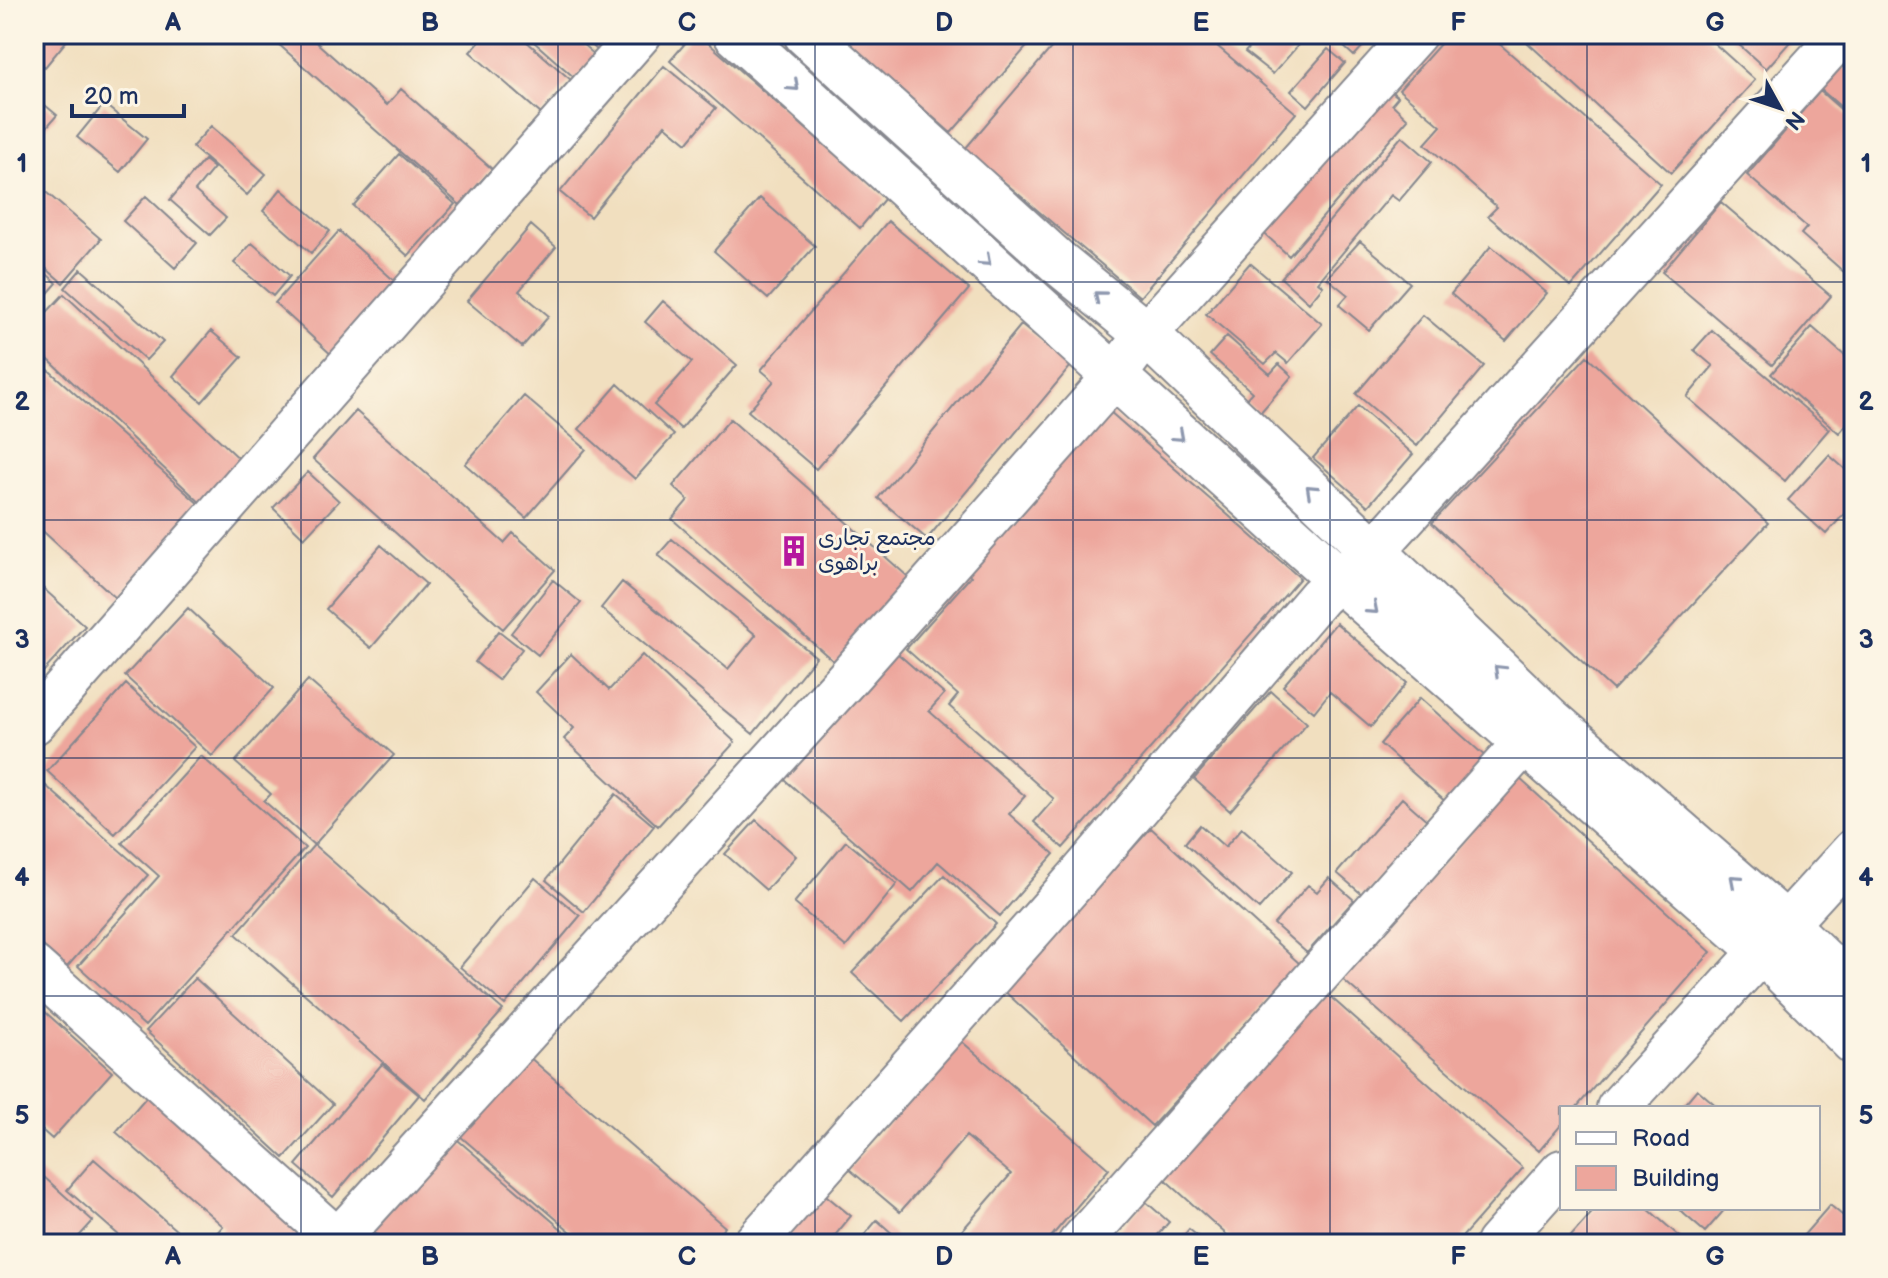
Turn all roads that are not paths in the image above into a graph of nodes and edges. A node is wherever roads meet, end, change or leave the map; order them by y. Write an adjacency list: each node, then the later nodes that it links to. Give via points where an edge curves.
1 (640, 34): 10 (street)
2 (736, 34): 7 (main road, one-way to 7)
3 (806, 34): 6 (main road, one-way to 3, via 1059,263)
4 (1415, 34): 6 (street)
5 (1842, 34): 8 (street)
6 (1146, 334): 7 (street); 8 (main road, one-way to 6)
7 (1114, 377): 9 (main road, one-way to 9); 19 (street)
8 (1375, 550): 9 (street); 11 (main road, one-way to 8)
9 (1340, 580): 11 (main road, one-way to 11); 20 (street, via 1320,596)
10 (34, 723)
11 (1536, 730): 13 (main road); 21 (street)
12 (1854, 850): 13 (street)
13 (1772, 936): 15 (main road); 16 (main road); 17 (street)
14 (34, 967): 19 (street)
15 (1854, 990)
16 (1854, 1042)
17 (1620, 1106)
18 (1560, 1173): 22 (street)
19 (338, 1243)
20 (754, 1244)
21 (1079, 1244)
22 (1497, 1244)

